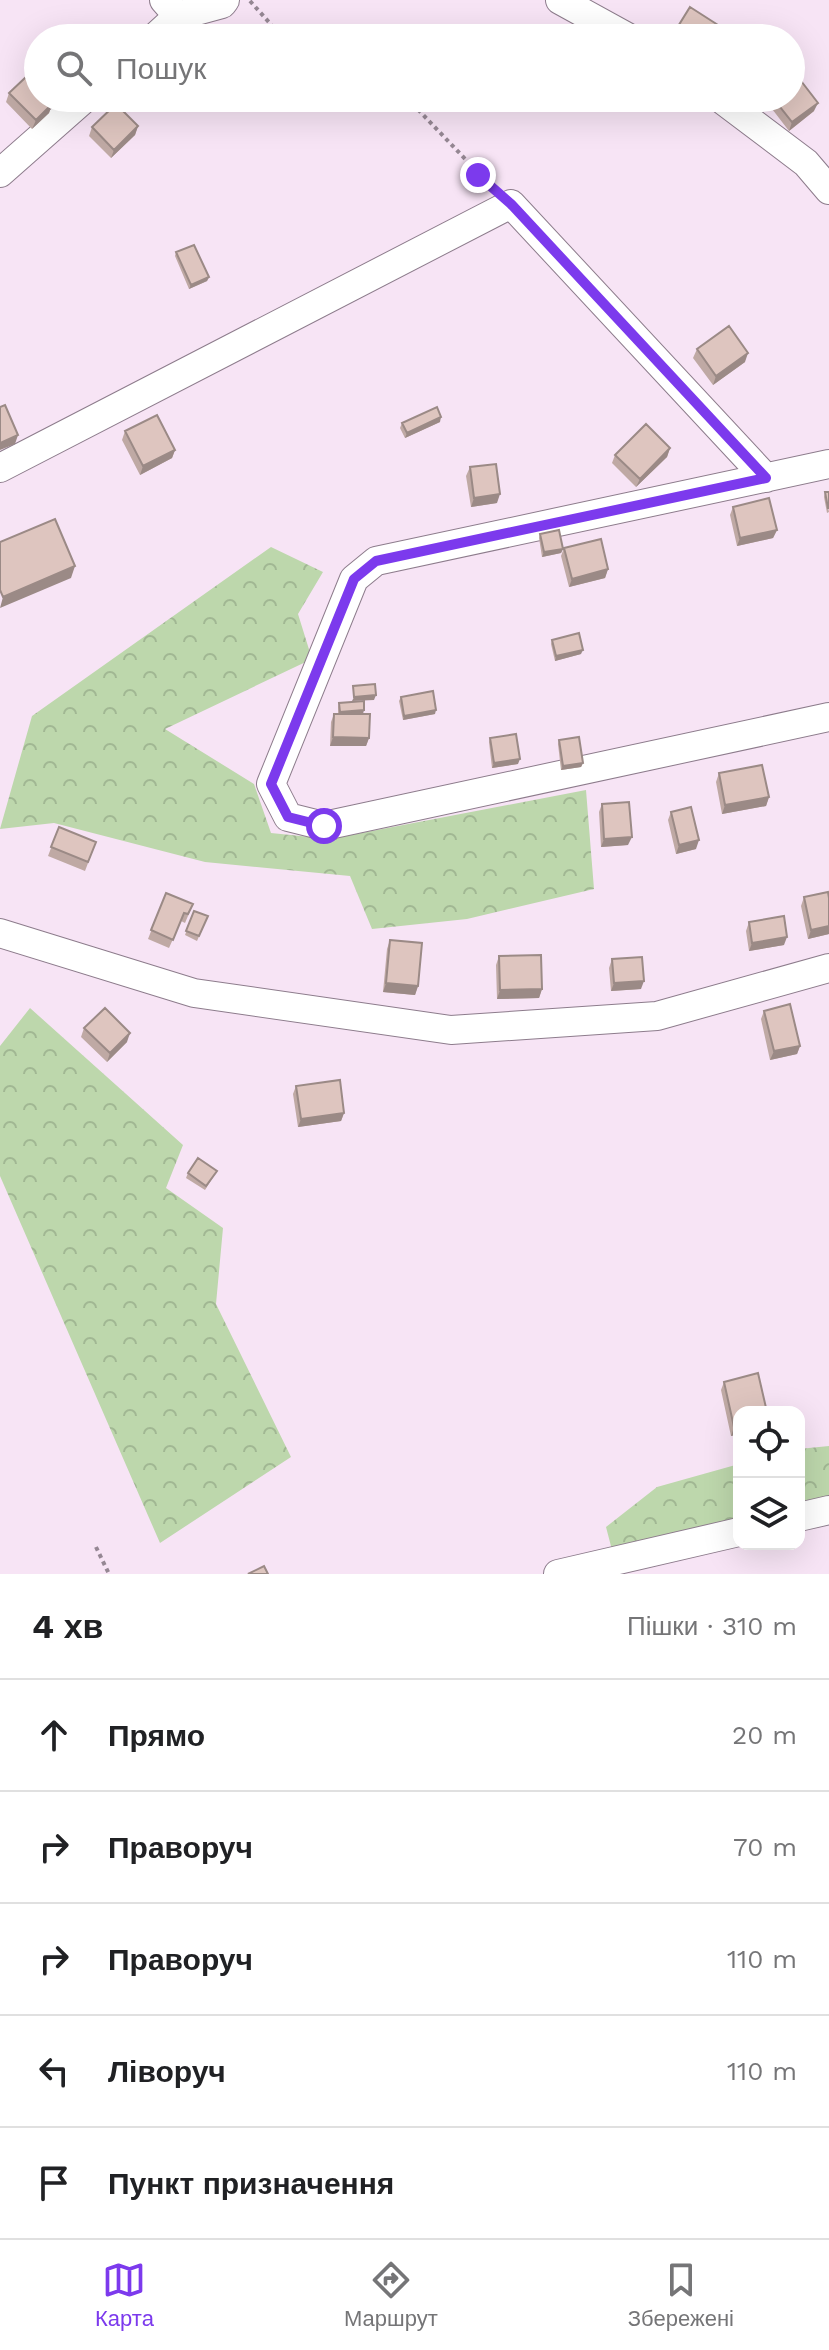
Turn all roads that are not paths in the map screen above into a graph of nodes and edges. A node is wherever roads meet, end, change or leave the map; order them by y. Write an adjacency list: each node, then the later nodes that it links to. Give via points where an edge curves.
1 (225, 0): 3 (street)
2 (560, 0): 4 (street)
3 (171, 8)
4 (604, 24)
5 (69, 112): 7 (street)
6 (739, 112): 8 (street, via 806,163)
7 (0, 173)
8 (829, 190)
9 (829, 464): 11 (street)
10 (0, 468): 11 (street, via 511,204)
11 (766, 478): 12 (street, via 376,561 354,579 271,784 288,817 324,826)
12 (829, 717)
13 (0, 933): 14 (street, via 194,993 451,1030 657,1016)
14 (829, 968)
15 (829, 1510): 16 (street)
16 (805, 1516)
17 (733, 1533): 18 (street)
18 (558, 1574)

